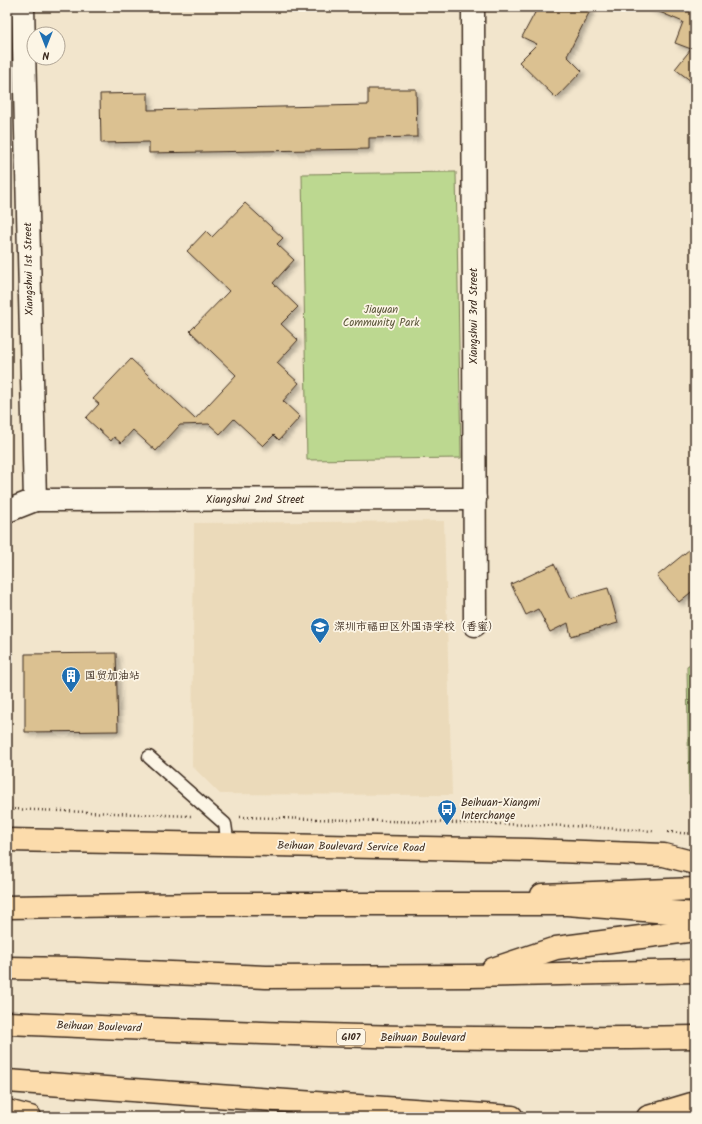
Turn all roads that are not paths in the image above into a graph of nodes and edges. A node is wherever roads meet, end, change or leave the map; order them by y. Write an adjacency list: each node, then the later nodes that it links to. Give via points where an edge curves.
1 (23, 7): 4 (street, Xiangshui 1st Street)
2 (473, 7): 3 (street, Xiangshui 3rd Street)
3 (475, 499): 4 (street, Xiangshui 2nd Street); 6 (street, Xiangshui 3rd Street)
4 (35, 500): 5 (street)
5 (7, 511)
6 (475, 626)
7 (150, 757): 9 (lane, via 225,824)
8 (7, 840): 9 (main road, Beihuan Boulevard Service Road)
9 (228, 845): 10 (main road, Beihuan Boulevard Service Road)
10 (664, 855): 11 (main road); 12 (main road, Beihuan Boulevard Service Road)
11 (695, 856)
12 (695, 863)
13 (695, 889): 14 (main road, via 598,892)
14 (449, 904): 15 (main road); 16 (main road, via 567,904)
15 (7, 907)
16 (695, 914)
17 (695, 930): 20 (main road, via 556,948)
18 (7, 968): 20 (main road, via 266,977)
19 (695, 971): 20 (main road)
20 (472, 976)
21 (7, 1023): 22 (main road, Beihuan Boulevard / G107, via 390,1038)
22 (695, 1037)
23 (7, 1081): 27 (main road)
24 (695, 1103): 28 (main road)
25 (7, 1111): 26 (main road)
26 (30, 1117)
27 (512, 1117)
28 (648, 1117)

